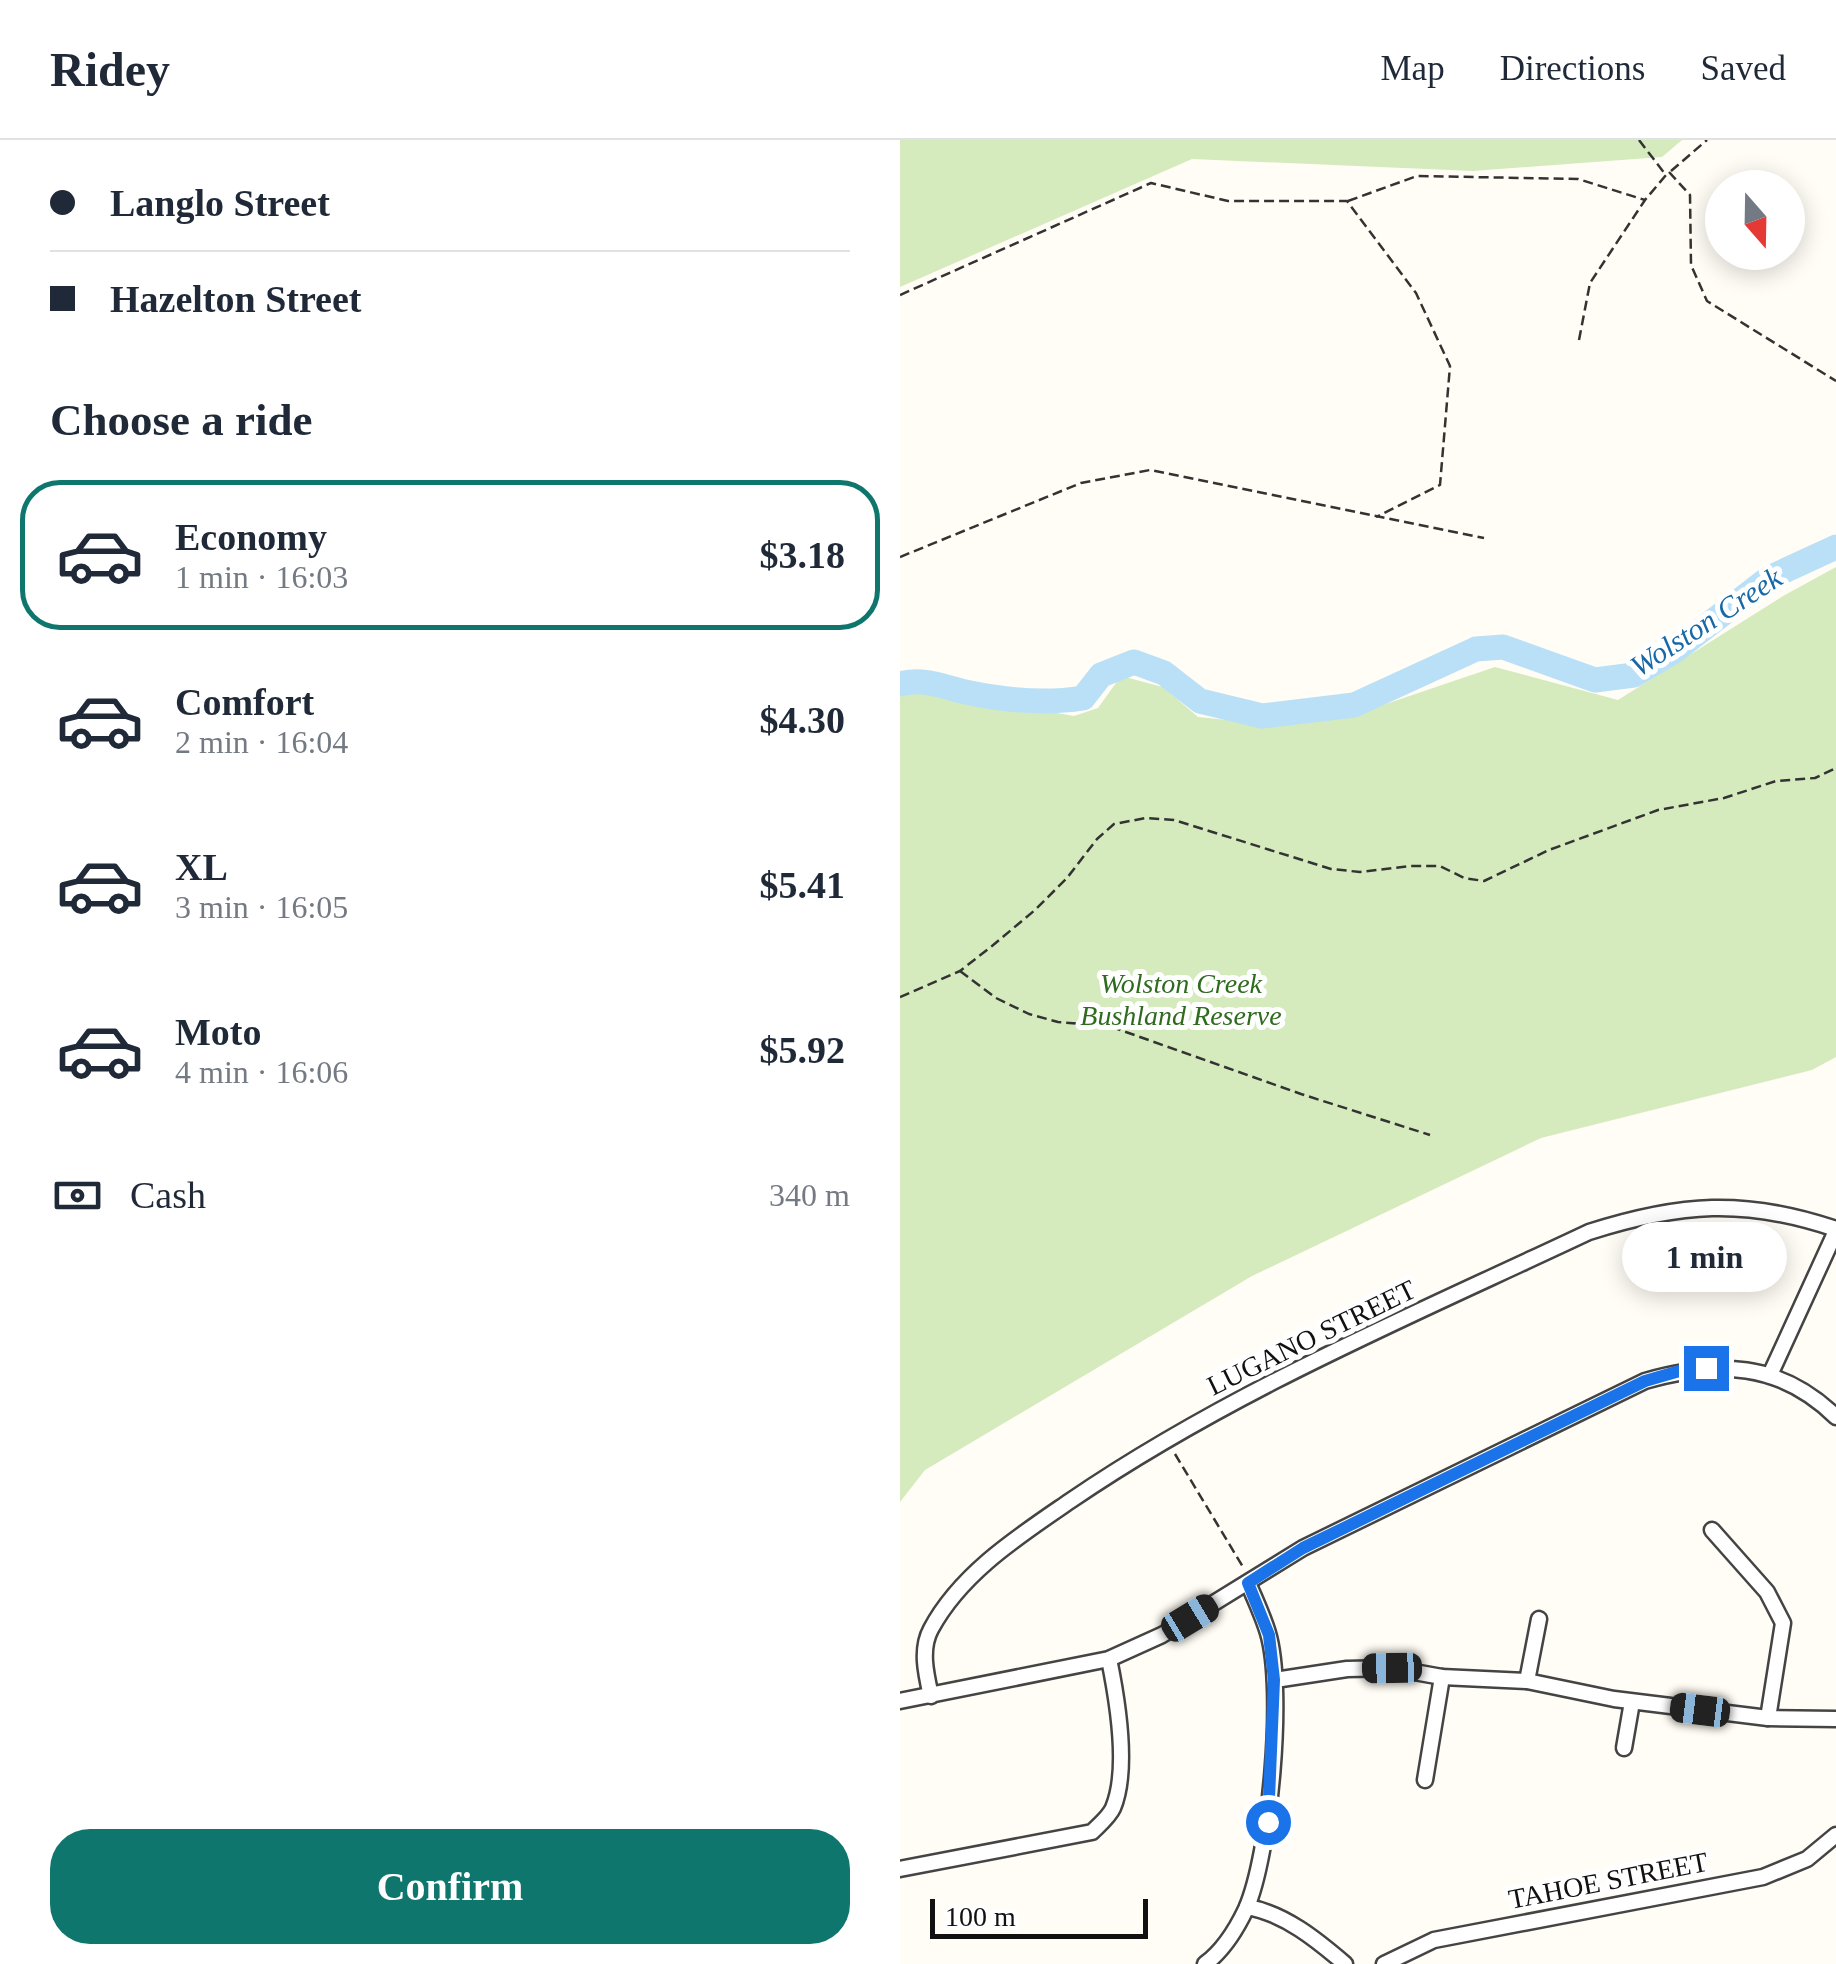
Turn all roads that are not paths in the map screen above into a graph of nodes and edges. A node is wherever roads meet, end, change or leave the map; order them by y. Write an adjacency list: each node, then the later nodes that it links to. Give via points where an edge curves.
1 (1836, 1230): 2 (street); 11 (street, LUGANO STREET, via 1760,1208 1643,1215 1589,1232 1263,1384 1132,1459 1014,1539 960,1588 929,1632 924,1667)
2 (1770, 1375): 3 (street, via 1819,1400); 5 (street, via 1729,1367 1645,1381 1303,1548)
3 (1836, 1417)
4 (1712, 1530): 14 (street, via 1767,1592 1783,1623)
5 (1248, 1583): 7 (street); 9 (street, via 1269,1635)
6 (1538, 1619): 10 (street)
7 (1108, 1659): 11 (street); 19 (street, via 1122,1753 1113,1808 1092,1832)
8 (1442, 1677): 9 (street, via 1347,1668); 10 (street); 17 (street)
9 (1274, 1680): 20 (street, via 1268,1822)
10 (1527, 1681): 13 (street)
11 (931, 1696): 12 (street)
12 (900, 1701)
13 (1632, 1702): 14 (street); 16 (street)
14 (1768, 1718): 15 (street)
15 (1836, 1718)
16 (1624, 1748)
17 (1425, 1780)
18 (1836, 1836): 23 (street, TAHOE STREET, via 1807,1859 1763,1877 1434,1940)
19 (900, 1869)
20 (1247, 1906): 21 (street, via 1221,1952); 22 (street, via 1311,1936)
21 (1206, 1964)
22 (1344, 1964)
23 (1384, 1964)

